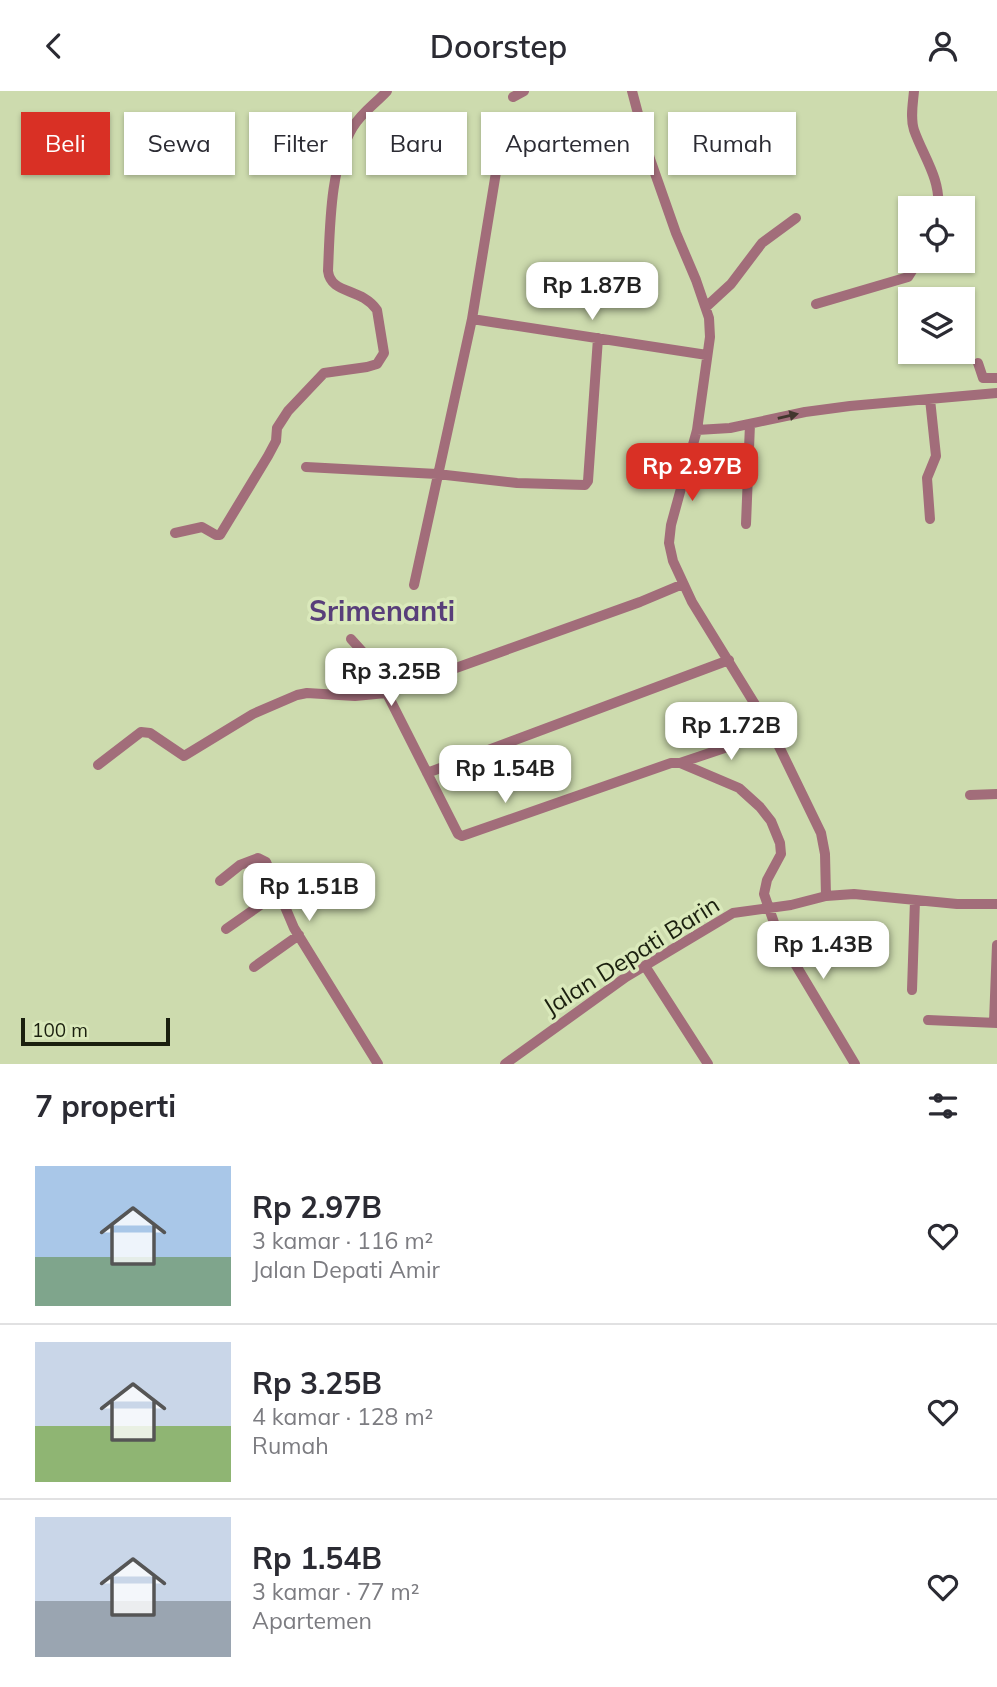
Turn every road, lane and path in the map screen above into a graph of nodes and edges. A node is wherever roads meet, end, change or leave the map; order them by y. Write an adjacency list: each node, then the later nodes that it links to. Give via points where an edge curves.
1 (387, 91): 25 (street, via 361,116 342,149 330,222 328,271 333,283 364,296 377,310 384,353 377,364 324,373 288,411 268,456 220,535 202,527)
2 (524, 91): 5 (street)
3 (632, 91): 11 (street, via 654,171)
4 (914, 91): 7 (street, via 912,126)
5 (513, 97)
6 (496, 175): 12 (street)
7 (938, 196)
8 (796, 218): 11 (street, via 762,243 731,284)
9 (910, 273): 10 (street)
10 (816, 304)
11 (706, 307): 14 (street)
12 (472, 319): 13 (street); 22 (street)
13 (598, 338): 14 (street); 22 (street, via 585,485)
14 (707, 355): 20 (street)
15 (978, 363): 16 (street, via 983,378)
16 (997, 378)
17 (997, 393): 18 (street)
18 (930, 399): 19 (street, one-way to 18, via 805,412); 23 (street, via 936,456 928,478)
19 (750, 424): 20 (street); 24 (street)
20 (697, 430): 26 (street, via 670,543)
21 (306, 467): 22 (street)
22 (437, 474): 27 (street)
23 (930, 519)
24 (746, 524)
25 (175, 533)
26 (683, 584): 29 (street); 30 (street)
27 (414, 585)
28 (351, 639): 30 (street, via 370,660)
29 (729, 660): 31 (street); 34 (street)
30 (386, 693): 33 (street, via 297,695 253,714 184,756 145,732); 34 (street)
31 (772, 732): 32 (street); 39 (street, via 821,833)
32 (680, 763): 34 (street, via 462,836); 42 (street, via 739,788 771,821 781,854 765,889)
33 (98, 765)
34 (427, 773)
35 (997, 794): 36 (street)
36 (970, 795)
37 (220, 881): 38 (street, via 258,857 267,863)
38 (279, 892): 43 (street); 44 (street)
39 (826, 896): 40 (street, Jalan Depati Barin); 42 (street, Jalan Depati Barin)
40 (915, 900): 41 (street, Jalan Depati Barin); 48 (street)
41 (997, 904)
42 (770, 907): 46 (street, Jalan Depati Barin, via 733,913); 54 (street, via 779,937)
43 (226, 929)
44 (299, 935): 47 (street); 51 (street)
45 (997, 945): 50 (street)
46 (645, 966): 52 (street, Jalan Depati Barin); 53 (street)
47 (254, 967)
48 (912, 989)
49 (928, 1020): 50 (street)
50 (995, 1022)
51 (378, 1064)
52 (505, 1064)
53 (708, 1064)
54 (855, 1064)

